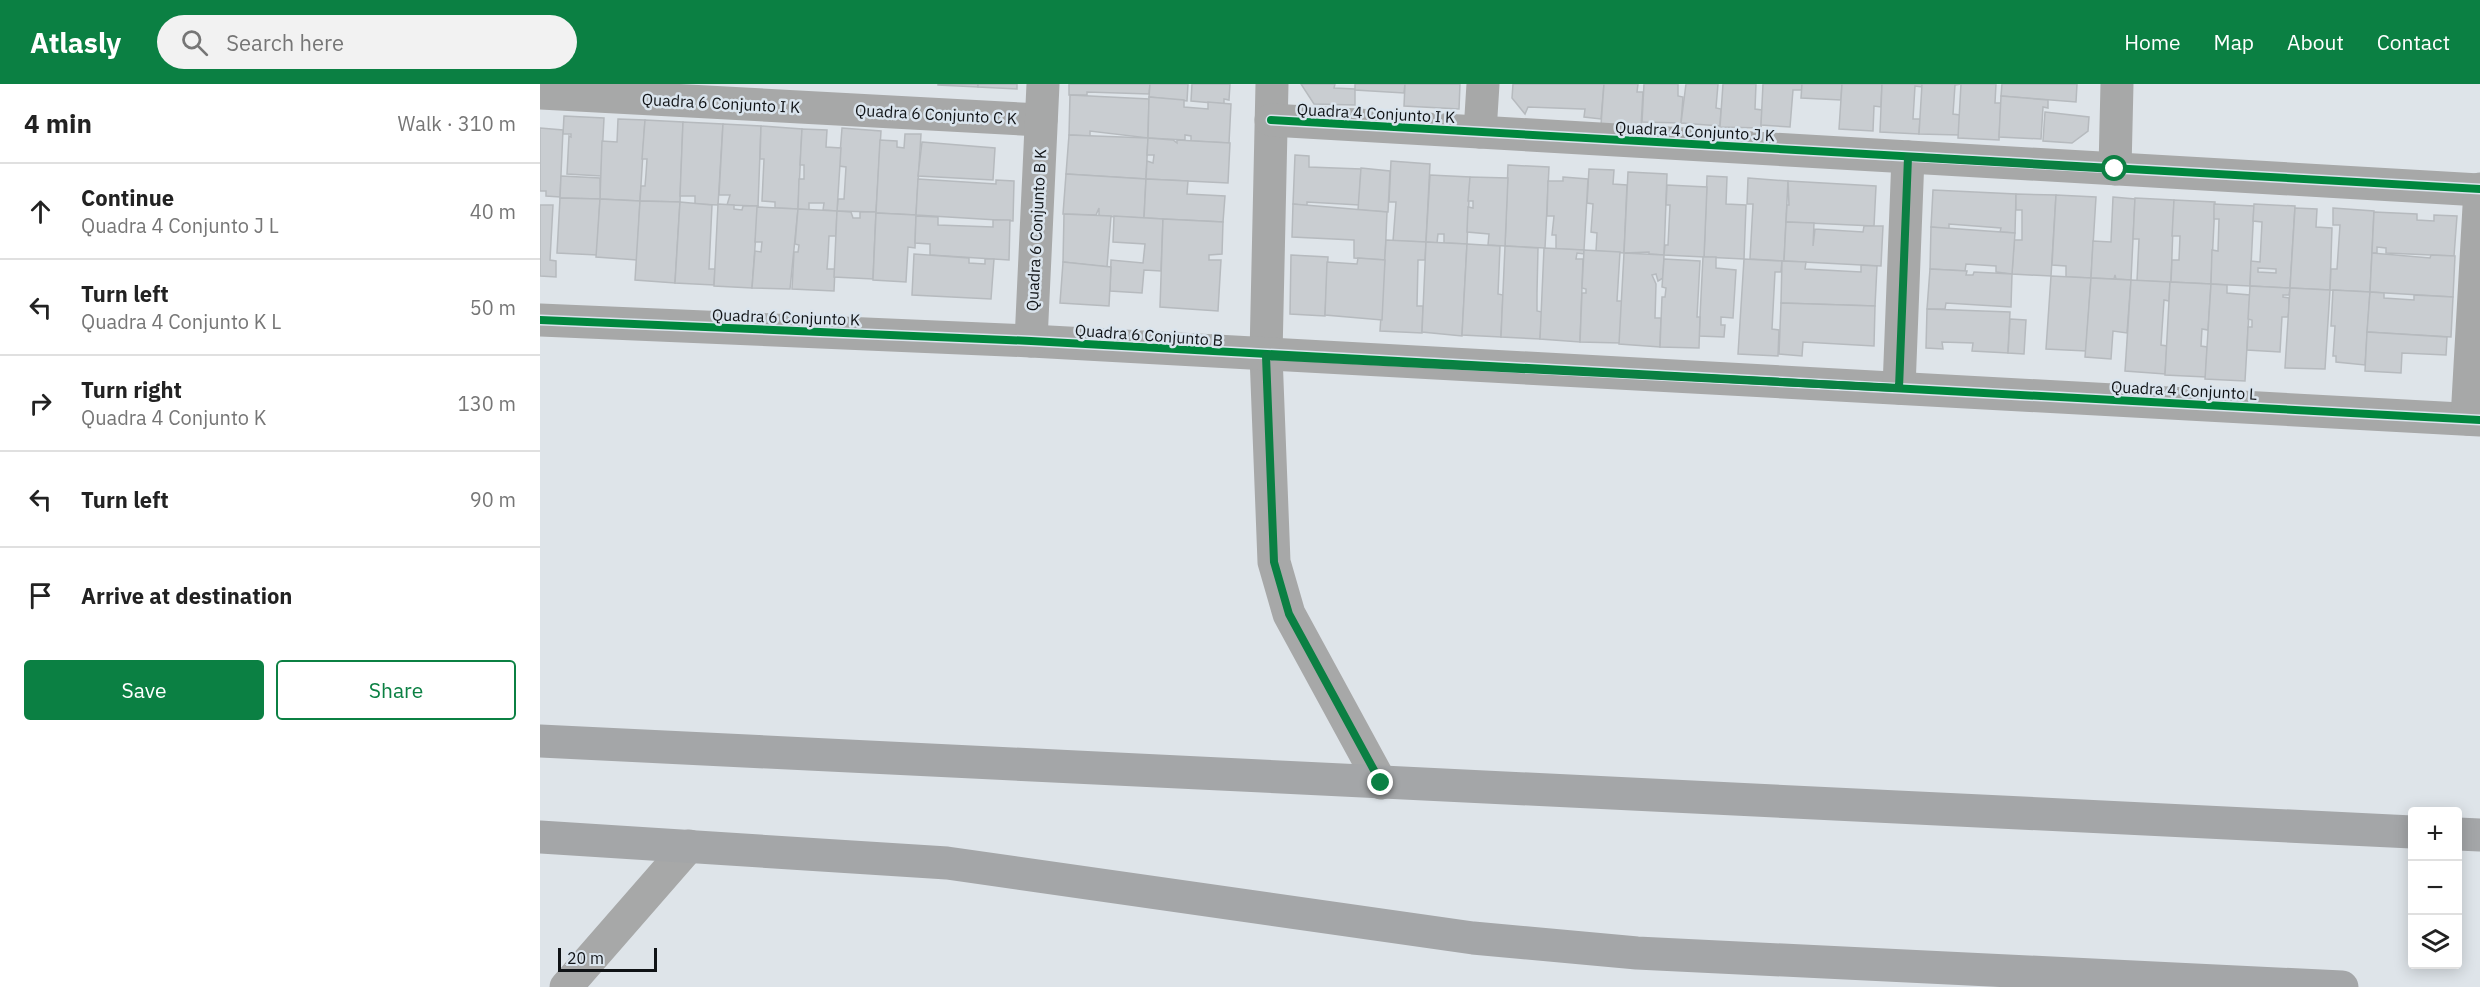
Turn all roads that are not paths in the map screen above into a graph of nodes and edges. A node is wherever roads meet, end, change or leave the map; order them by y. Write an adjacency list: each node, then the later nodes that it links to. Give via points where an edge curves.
1 (1043, 84): 7 (street, Quadra 6 Conjunto B K)
2 (1272, 84): 8 (street)
3 (1483, 84): 9 (street)
4 (2117, 84): 11 (street)
5 (540, 93): 6 (street, Quadra 6 Conjunto I K)
6 (831, 96): 7 (street, Quadra 6 Conjunto C K)
7 (1041, 120): 14 (street, Quadra 6 Conjunto B K)
8 (1271, 120): 9 (street, Quadra 4 Conjunto I K); 15 (street)
9 (1479, 132): 10 (street, Quadra 4 Conjunto J K)
10 (1908, 157): 11 (street, Quadra 4 Conjunto J K); 16 (street)
11 (2115, 169): 12 (street)
12 (2480, 189): 17 (street)
13 (540, 320): 14 (street, Quadra 6 Conjunto K)
14 (1031, 341): 15 (street, Quadra 6 Conjunto B)
15 (1266, 356): 16 (street, Quadra 6 Conjunto B); 19 (street, via 1274,562 1289,614)
16 (1899, 388): 17 (street, Quadra 4 Conjunto L)
17 (2474, 420)
18 (540, 741): 19 (highway)
19 (1381, 783): 20 (highway)
20 (2408, 832)
21 (2462, 834): 22 (highway)
22 (2480, 835)
23 (540, 837): 24 (highway)
24 (689, 846): 25 (street); 26 (highway, via 947,863 1473,938 1637,953)
25 (566, 987)
26 (2342, 987)

